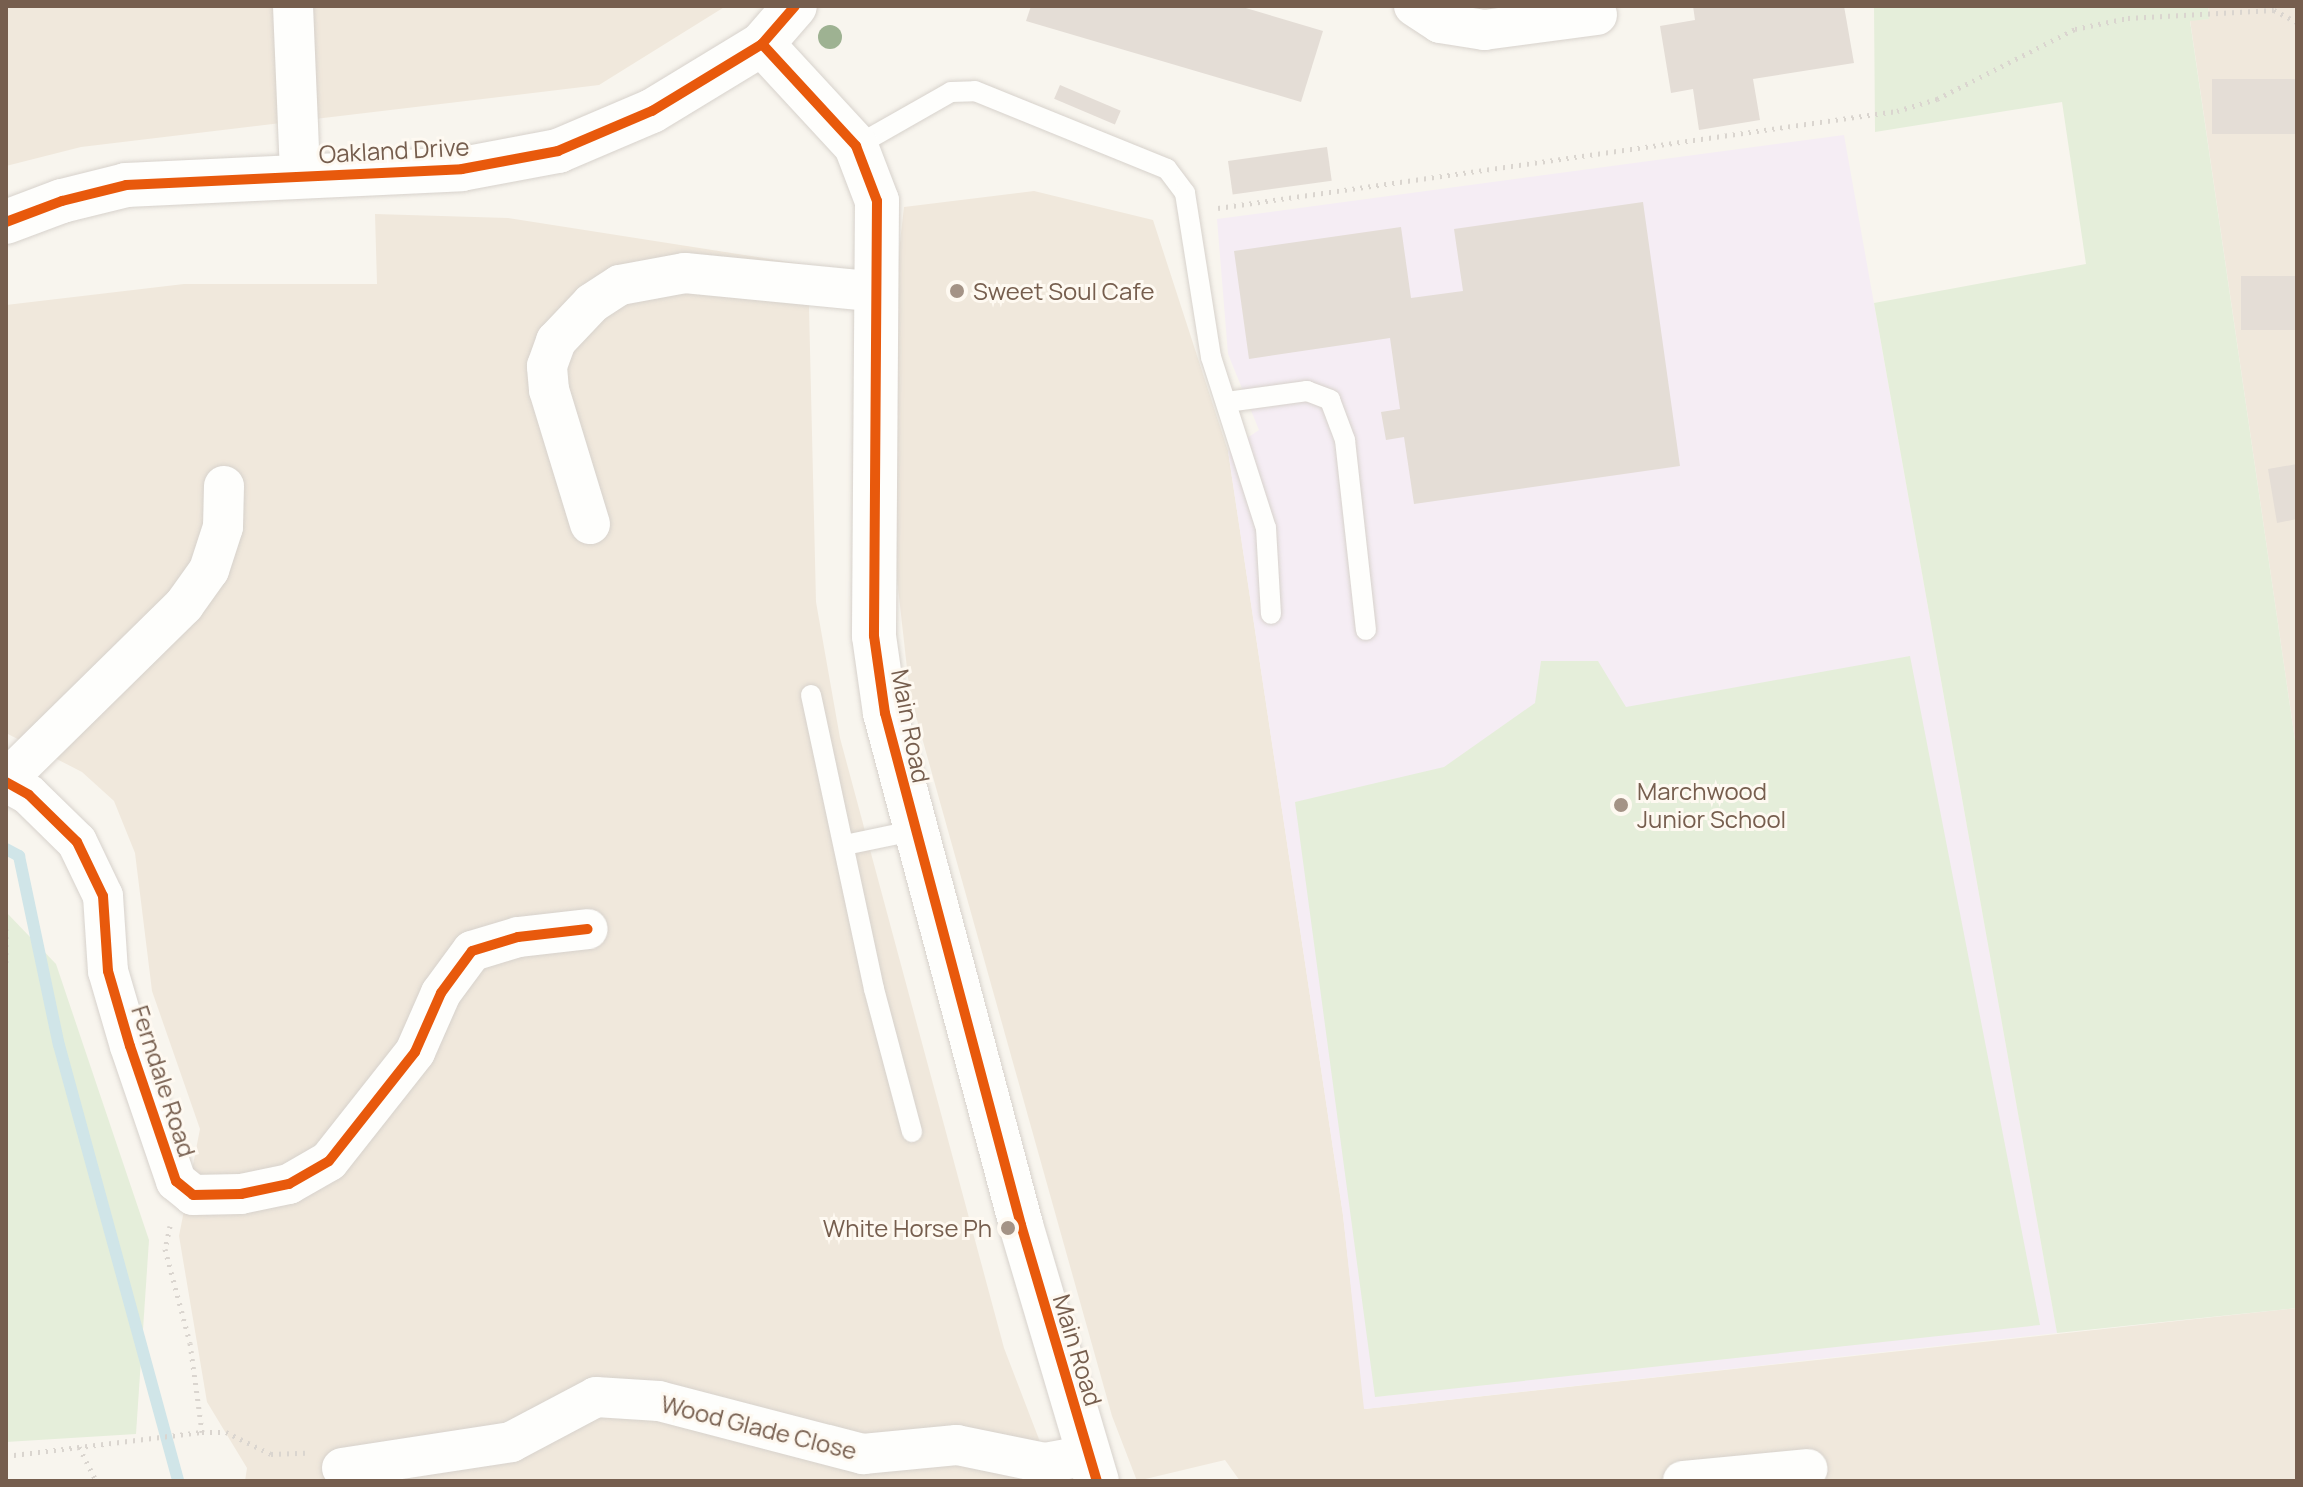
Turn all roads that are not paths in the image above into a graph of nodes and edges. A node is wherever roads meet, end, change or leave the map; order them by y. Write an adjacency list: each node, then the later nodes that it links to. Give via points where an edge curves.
1 (293, 6): 7 (street)
2 (795, 6): 5 (street)
3 (1414, 6): 4 (street, via 1440,23 1484,30)
4 (1597, 15)
5 (762, 44): 6 (street, Main Road); 7 (street, Oakland Drive, via 652,111 558,151 462,169)
6 (856, 146): 9 (street, Main Road, via 877,201); 10 (lane, via 951,92 975,91 1167,169 1185,193 1211,357)
7 (300, 175): 8 (street, Oakland Drive, via 126,185)
8 (6, 222)
9 (878, 292): 12 (street, via 685,273 620,285 592,303 556,341 547,366 549,390); 17 (street, Main Road, via 874,636)
10 (1227, 402): 13 (lane, via 1266,528); 14 (lane, via 1307,391 1330,400 1345,440)
11 (224, 486): 16 (street, Ferndale Road, via 223,527 209,570 184,605)
12 (590, 524)
13 (1271, 614)
14 (1366, 630)
15 (811, 695): 18 (lane)
16 (6, 781): 19 (street, Ferndale Road, via 29,795 77,842 103,896 108,971 130,1046 176,1181 193,1195 241,1194 289,1184 329,1161 415,1052 441,993 472,951 518,937)
17 (912, 831): 18 (lane); 23 (street, Main Road)
18 (845, 845): 20 (lane, via 874,989)
19 (588, 929)
20 (912, 1132)
21 (820, 1463): 22 (street, Wood Glade Close, via 659,1401 596,1397 511,1442); 23 (street, Wood Glade Close, via 957,1445)
22 (342, 1468)
23 (1093, 1468)
24 (1807, 1469): 25 (street)
25 (1683, 1481)

